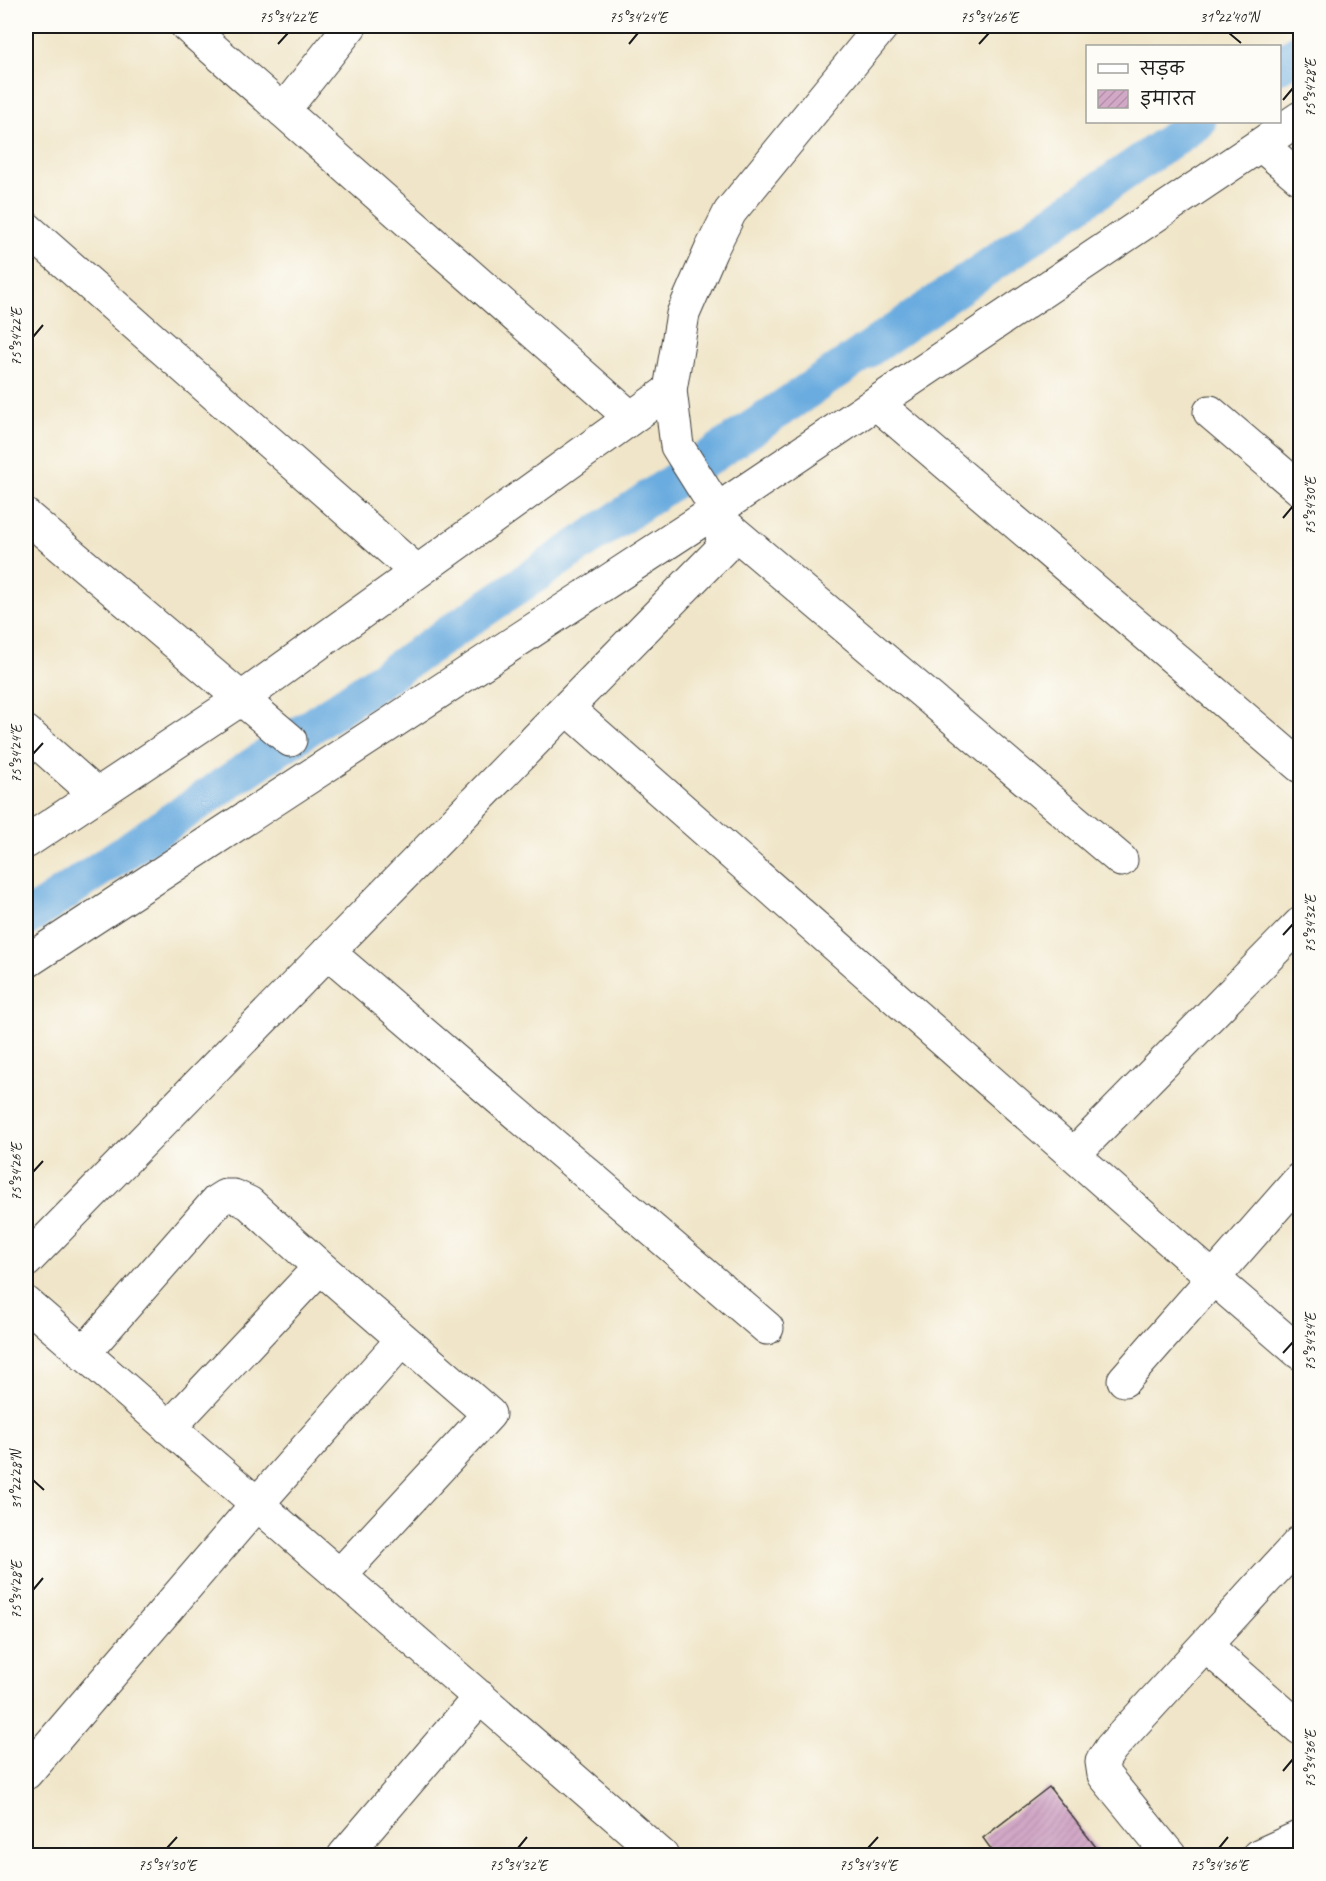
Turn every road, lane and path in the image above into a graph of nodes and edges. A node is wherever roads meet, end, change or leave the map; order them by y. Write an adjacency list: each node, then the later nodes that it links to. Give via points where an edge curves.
1 (187, 26): 4 (street)
2 (350, 26): 4 (street)
3 (882, 26): 9 (street, via 730,212 683,314)
4 (283, 111): 12 (street)
5 (1300, 118): 6 (street)
6 (1261, 145): 7 (street); 10 (street)
7 (1300, 178)
8 (26, 228): 16 (street)
9 (670, 390): 12 (street); 14 (street, via 677,446)
10 (876, 403): 14 (street); 21 (street)
11 (1210, 412): 13 (street)
12 (631, 418): 16 (street)
13 (1300, 489)
14 (719, 514): 18 (street, via 722,549); 24 (street); 27 (street)
15 (26, 516): 17 (street)
16 (417, 572): 17 (street)
17 (241, 699): 20 (street); 22 (street)
18 (567, 708): 26 (street); 28 (street)
19 (26, 732): 22 (street)
20 (290, 740)
21 (1297, 756)
22 (97, 795): 23 (street)
23 (26, 842)
24 (1121, 860)
25 (1300, 924): 28 (street)
26 (328, 952): 30 (street); 34 (street)
27 (26, 962)
28 (1074, 1154): 32 (street)
29 (1300, 1179): 32 (street)
30 (26, 1261)
31 (320, 1267): 35 (street); 37 (street, via 249,1203 225,1196); 39 (street)
32 (1214, 1278): 36 (street); 38 (street)
33 (26, 1303): 37 (street)
34 (767, 1328)
35 (403, 1339): 40 (street); 42 (street, via 489,1413)
36 (1300, 1353)
37 (83, 1354): 39 (street)
38 (1124, 1380)
39 (169, 1428): 40 (street)
40 (257, 1504): 42 (street); 46 (street)
41 (1300, 1542): 43 (street)
42 (339, 1576): 44 (street)
43 (1206, 1646): 45 (street); 50 (street, via 1102,1762 1104,1775)
44 (480, 1697): 48 (street); 49 (street)
45 (1299, 1723)
46 (26, 1773)
47 (1300, 1837): 51 (street)
48 (344, 1856)
49 (662, 1856)
50 (1170, 1856)
51 (1258, 1856)

